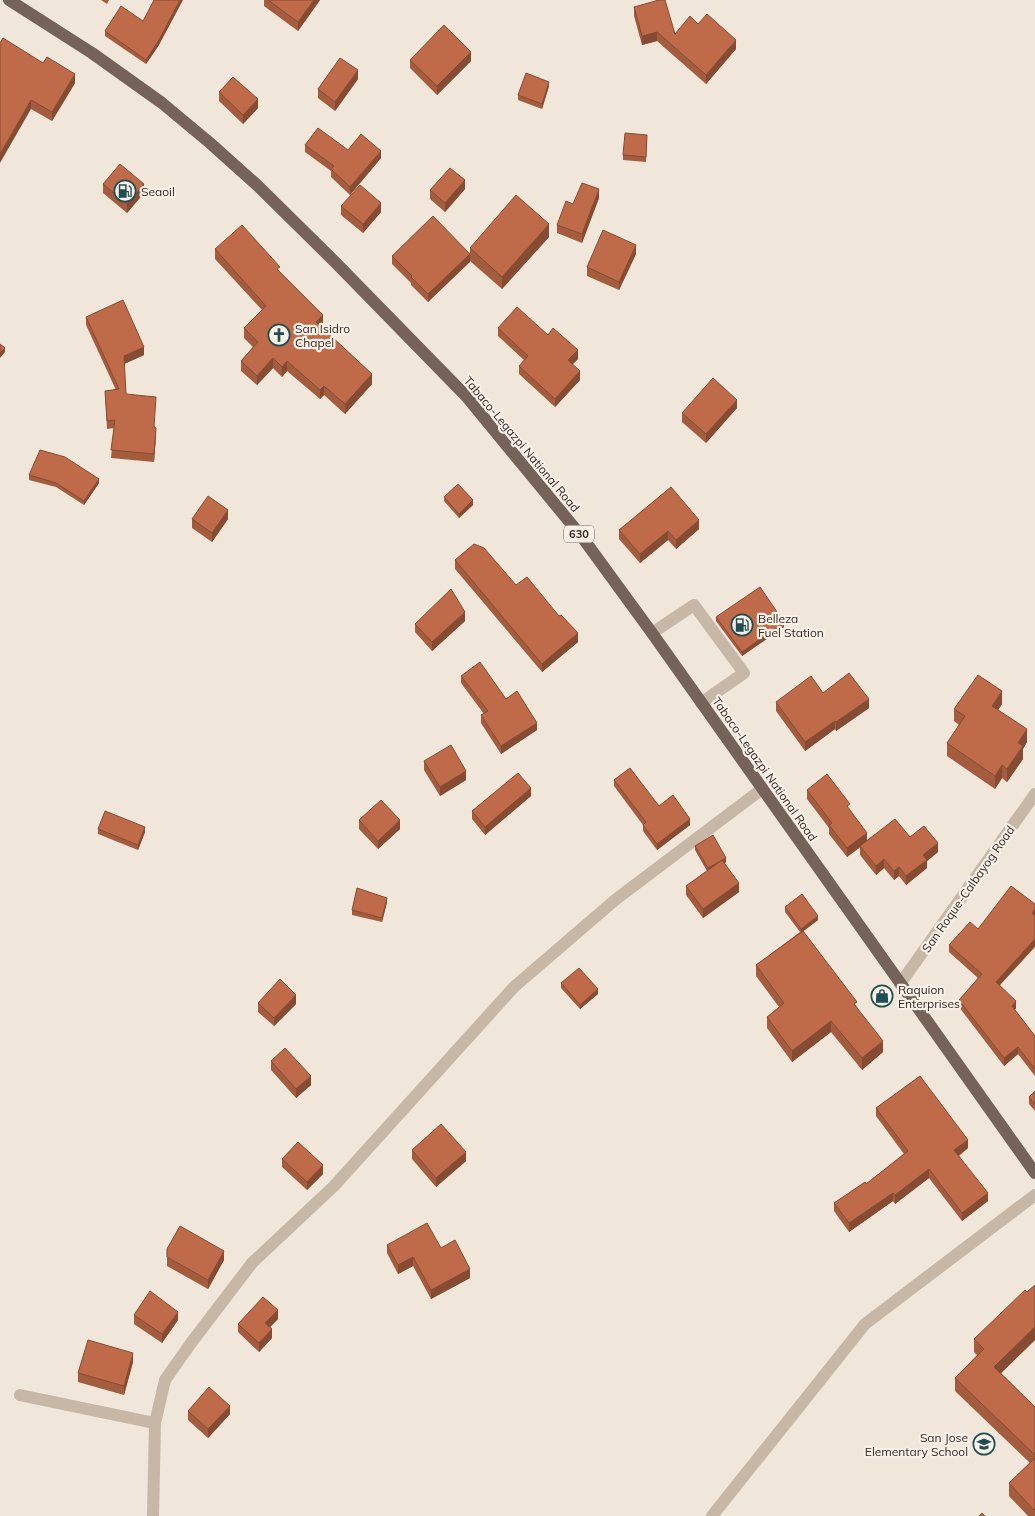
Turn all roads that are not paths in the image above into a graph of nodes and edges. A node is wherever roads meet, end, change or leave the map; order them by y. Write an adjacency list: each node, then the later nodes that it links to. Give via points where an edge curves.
1 (9, 0): 2 (main road, Tabaco-Legazpi National Road / 630, via 162,103 217,149 300,228 466,396 582,537)
2 (652, 633): 3 (main road, Tabaco-Legazpi National Road / 630); 3 (street, via 694,605 744,673)
3 (702, 704): 4 (main road, Tabaco-Legazpi National Road / 630)
4 (762, 789): 6 (main road, Tabaco-Legazpi National Road / 630); 10 (street, via 615,900 514,987 334,1186 252,1263 165,1380)
5 (1035, 794): 6 (street, San Roque-Calbayog Road)
6 (900, 984): 7 (main road, Tabaco-Legazpi National Road / 630)
7 (1035, 1172)
8 (1035, 1195): 12 (street, via 865,1324)
9 (20, 1395): 10 (street)
10 (156, 1423): 11 (street)
11 (153, 1516)
12 (712, 1516)

